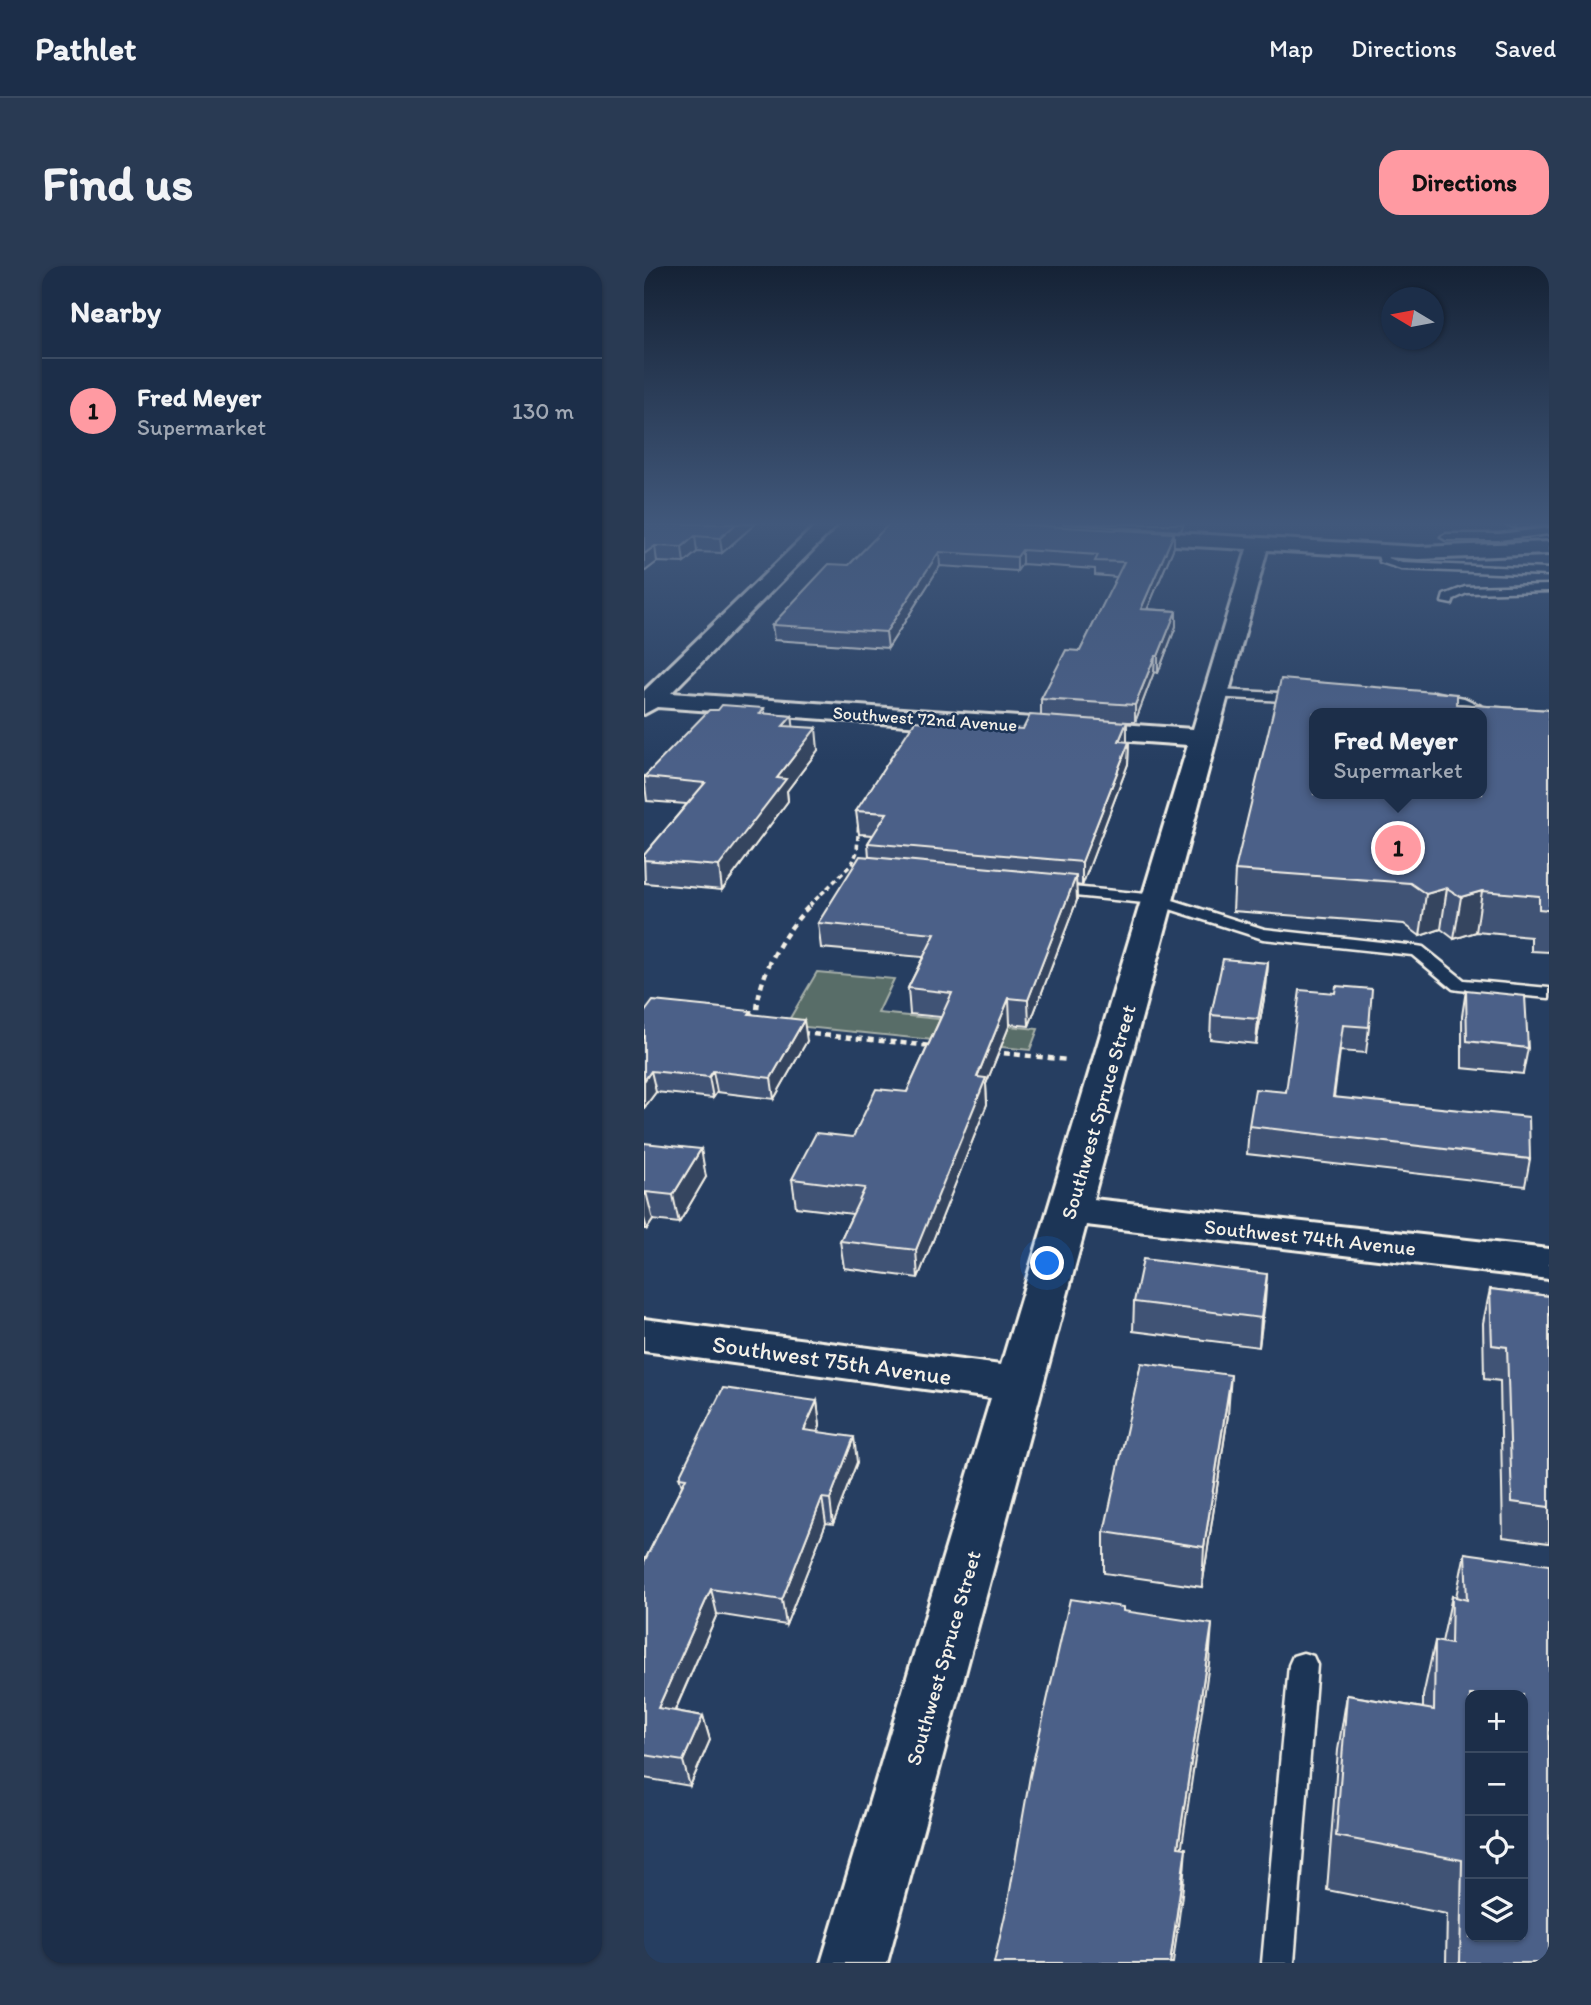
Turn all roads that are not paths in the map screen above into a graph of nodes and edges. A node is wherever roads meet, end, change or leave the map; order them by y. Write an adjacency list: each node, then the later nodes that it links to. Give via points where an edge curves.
1 (747, 603): 6 (street)
2 (1242, 603): 4 (street, Southwest Spruce Street)
3 (1418, 693): 7 (lane)
4 (1217, 694): 5 (lane, via 1281,699); 10 (street, Southwest Spruce Street)
5 (1311, 695)
6 (646, 702): 10 (street, Southwest 72nd Avenue)
7 (1478, 708)
8 (1487, 712): 9 (lane)
9 (1510, 717)
10 (1205, 738): 12 (street, Southwest Spruce Street)
11 (1038, 889): 12 (lane)
12 (1157, 900): 13 (lane, via 1263,934 1417,951 1459,985); 14 (street, Southwest Spruce Street)
13 (1549, 993)
14 (1070, 1210): 15 (street, Southwest 74th Avenue); 17 (street, Southwest Spruce Street)
15 (1549, 1264)
16 (644, 1335): 17 (street, Southwest 75th Avenue)
17 (1020, 1385): 19 (street, Southwest Spruce Street)
18 (1303, 1665): 20 (lane)
19 (854, 1963)
20 (1278, 1963)

